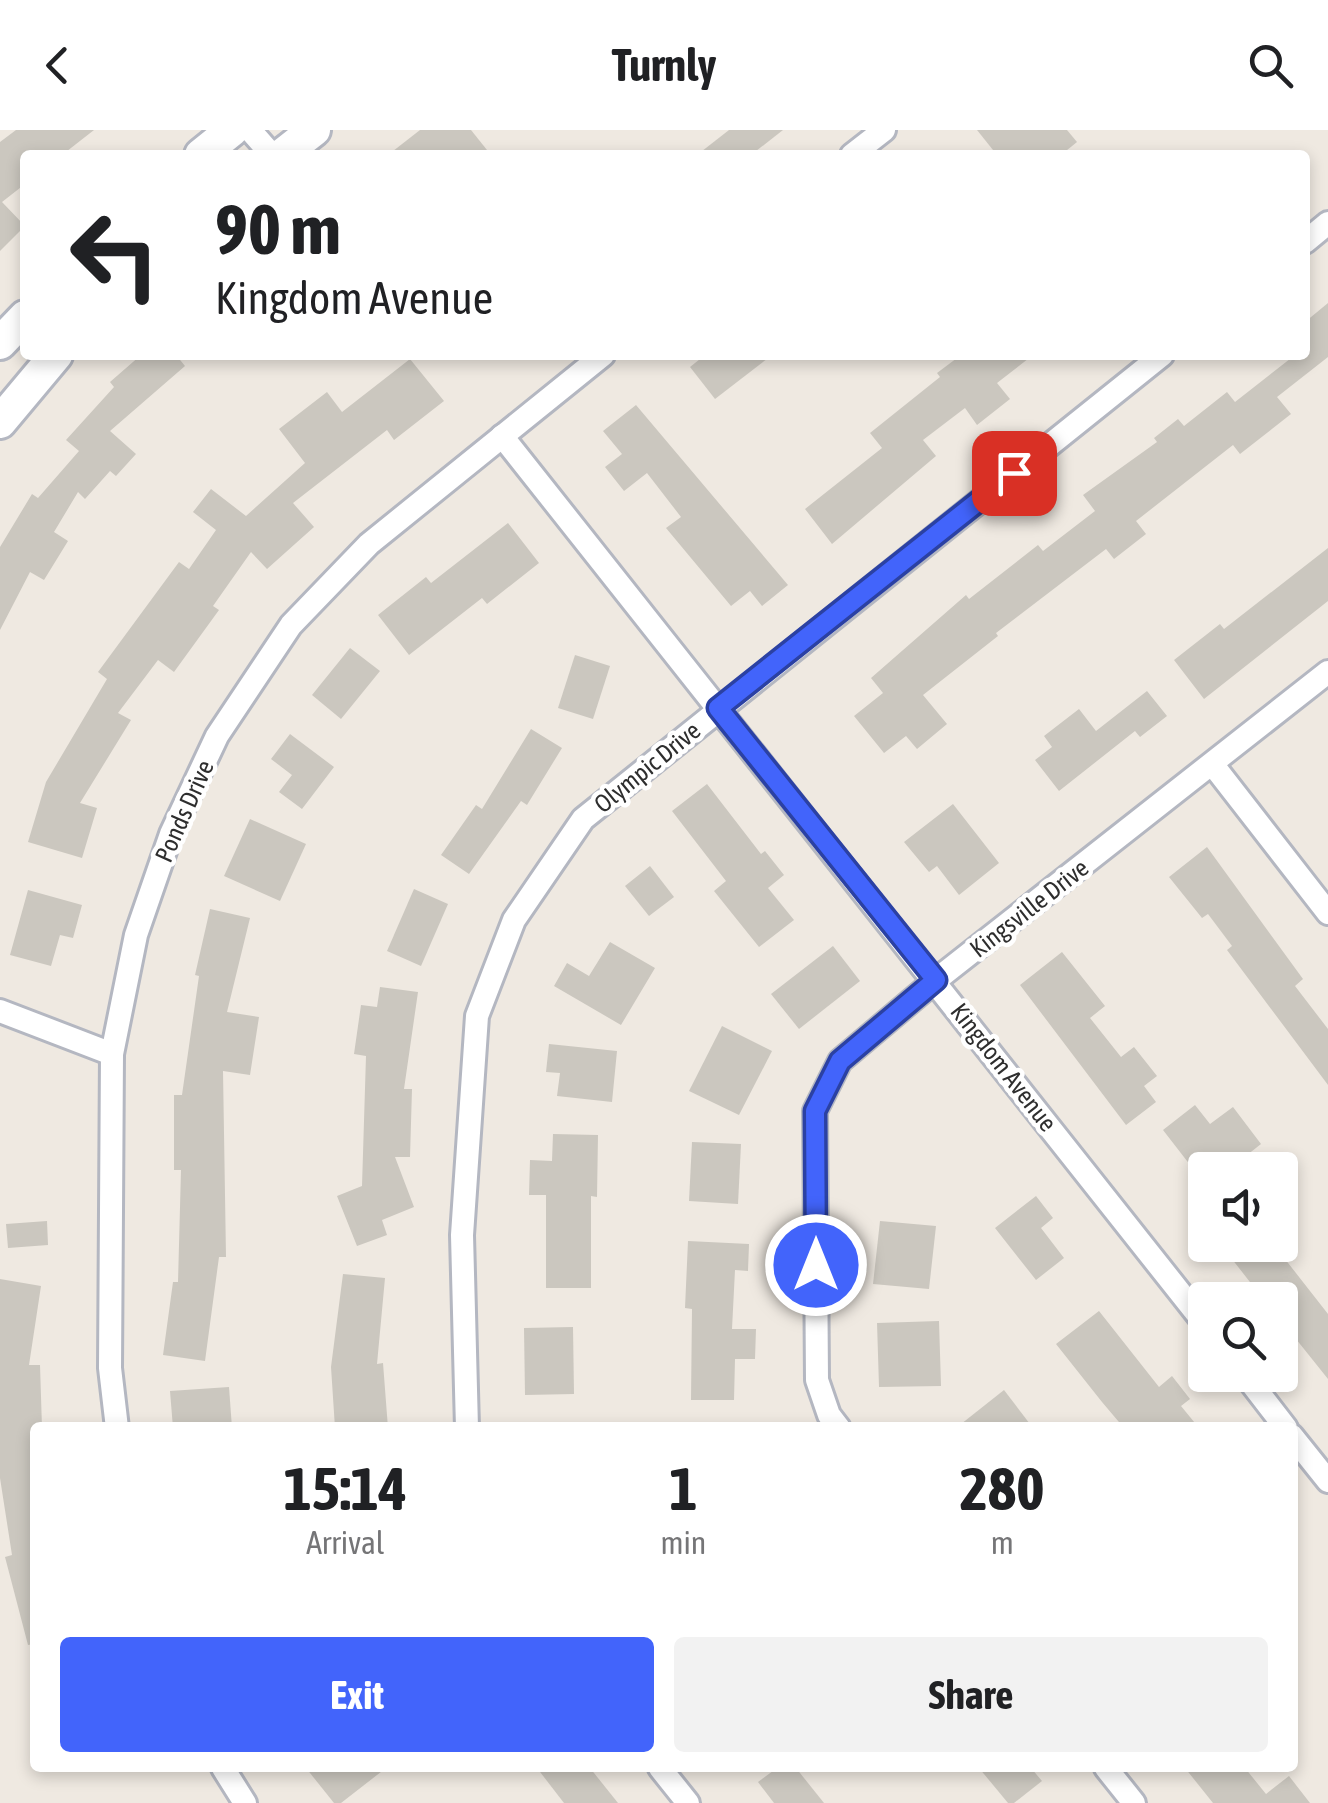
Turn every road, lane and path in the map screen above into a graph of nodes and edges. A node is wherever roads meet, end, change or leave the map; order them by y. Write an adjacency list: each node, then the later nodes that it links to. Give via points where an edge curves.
1 (232, 130): 5 (main road)
2 (250, 130): 6 (street)
3 (314, 130): 7 (main road)
4 (884, 130): 8 (street)
5 (207, 150)
6 (268, 150)
7 (288, 150)
8 (858, 150)
9 (20, 322): 10 (main road)
10 (0, 344)
11 (52, 360): 14 (main road)
12 (597, 360): 15 (street, Ponds Drive)
13 (1156, 360): 17 (street, Olympic Drive)
14 (0, 422)
15 (502, 436): 17 (street, Kingdom Avenue); 22 (street, Ponds Drive, via 369,544 291,625 218,736 171,834 136,934)
16 (1328, 672): 18 (street, Kingsville Drive)
17 (718, 708): 20 (street, Kingdom Avenue); 26 (street, Olympic Drive, via 583,819 514,920 477,1016 462,1235)
18 (1213, 765): 19 (street); 20 (street, Kingsville Drive)
19 (1328, 913)
20 (936, 980): 23 (street, Kingdom Avenue); 27 (street, Kingsville Drive, via 840,1061 815,1111 817,1380)
21 (0, 1011): 22 (street)
22 (112, 1054): 25 (street, Ponds Drive, via 110,1368)
23 (1188, 1302)
24 (1258, 1392): 28 (street)
25 (116, 1422)
26 (467, 1422)
27 (834, 1422)
28 (1281, 1422)
29 (1298, 1444): 30 (street)
30 (1328, 1482)
31 (226, 1772): 34 (street)
32 (663, 1772): 35 (street)
33 (1109, 1772): 36 (street)
34 (245, 1803)
35 (688, 1803)
36 (1134, 1803)

